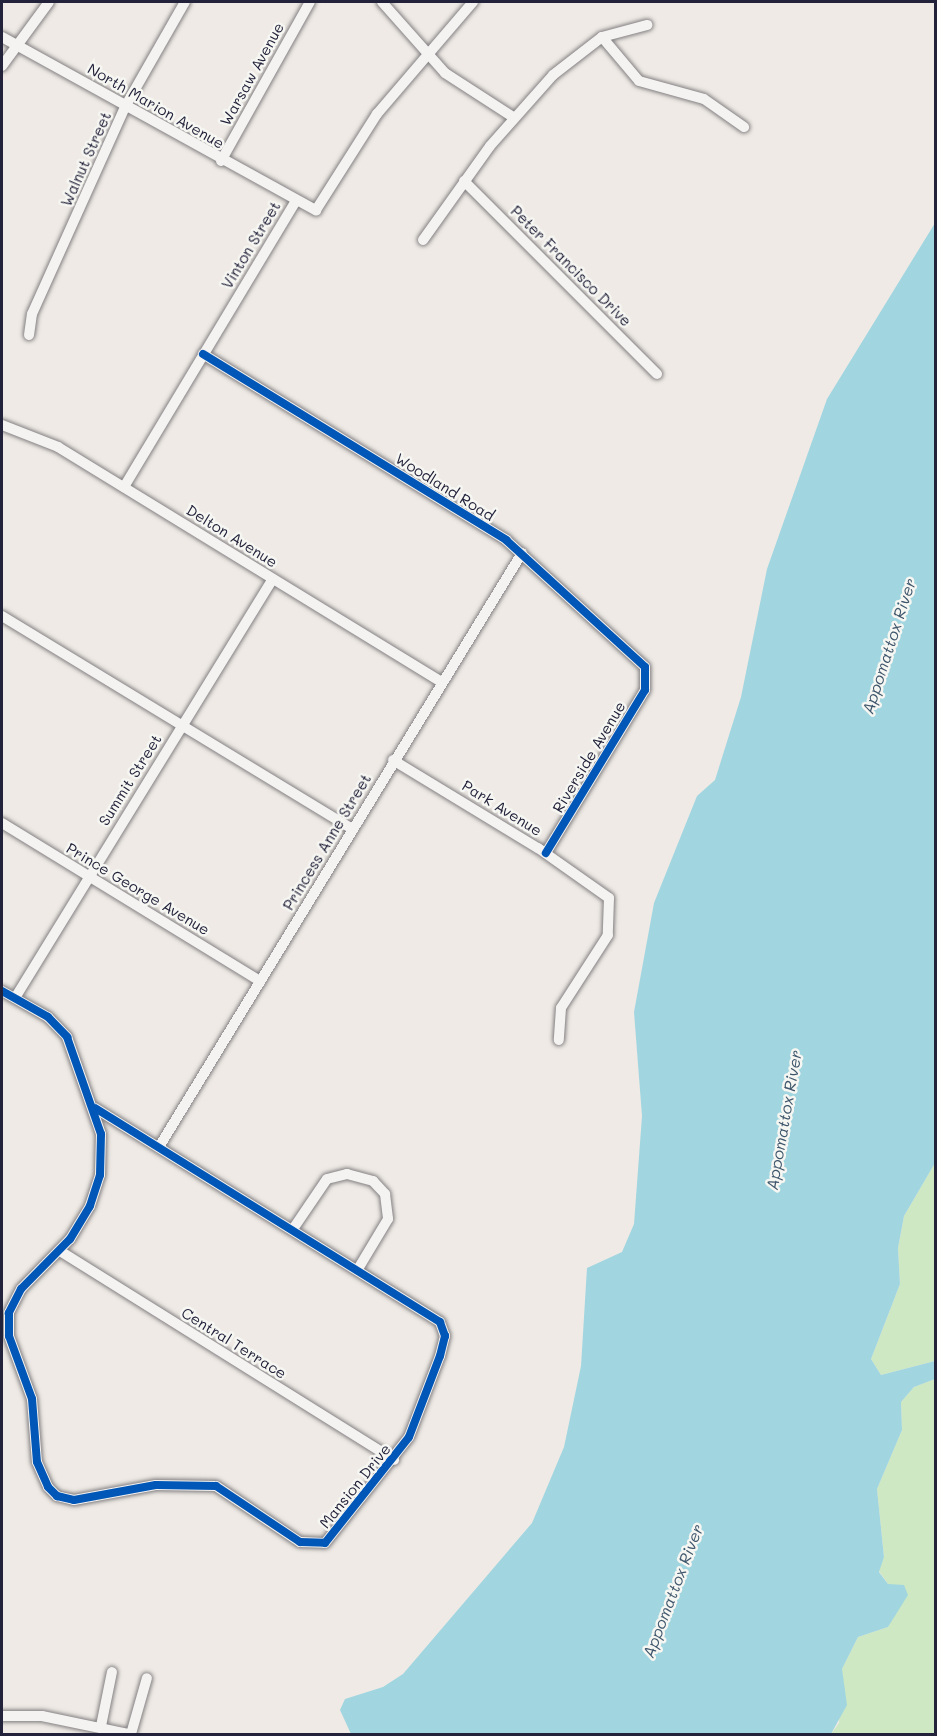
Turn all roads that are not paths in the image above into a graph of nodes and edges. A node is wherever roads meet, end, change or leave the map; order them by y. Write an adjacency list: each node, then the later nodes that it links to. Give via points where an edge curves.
1 (49, 2): 9 (street)
2 (185, 2): 12 (street, Walnut Street)
3 (310, 2): 15 (street, Warsaw Avenue)
4 (382, 2): 10 (street)
5 (472, 2): 10 (street, Vinton Street)
6 (647, 25): 8 (street)
7 (2, 37): 9 (street, North Marion Avenue)
8 (602, 37): 13 (street, via 568,61); 14 (street, via 639,81 704,99)
9 (14, 44): 11 (street); 12 (street, North Marion Avenue)
10 (424, 53): 13 (street, via 461,85); 17 (street, Vinton Street, via 377,114 320,207 311,210)
11 (2, 66)
12 (125, 107): 15 (street, North Marion Avenue); 19 (street, Walnut Street, via 32,314)
13 (513, 117): 16 (street)
14 (744, 127)
15 (221, 161): 17 (street, North Marion Avenue)
16 (464, 181): 18 (street); 21 (street, Peter Francisco Drive)
17 (295, 202): 20 (street, Vinton Street)
18 (423, 240)
19 (29, 334)
20 (203, 354): 23 (street, Vinton Street); 24 (street, Woodland Road)
21 (657, 374)
22 (2, 425): 23 (street, Delton Avenue, via 58,447)
23 (124, 487): 25 (street, Delton Avenue)
24 (522, 553): 27 (street, Woodland Road); 28 (street, Princess Anne Street)
25 (273, 579): 28 (street, Delton Avenue); 29 (street, Summit Street)
26 (2, 616): 29 (street)
27 (648, 673): 33 (street, Riverside Avenue, via 645,690)
28 (442, 682): 30 (street, Princess Anne Street)
29 (182, 726): 32 (street); 34 (street, Summit Street)
30 (393, 760): 32 (street, Princess Anne Street); 33 (street, Park Avenue)
31 (2, 824): 34 (street, Prince George Avenue)
32 (353, 829): 35 (street, Princess Anne Street)
33 (546, 853): 38 (street, Park Avenue, via 604,892 612,911 608,935 561,1008)
34 (89, 876): 35 (street, Prince George Avenue); 37 (street, Summit Street)
35 (260, 981): 40 (street, Princess Anne Street)
36 (2, 991): 37 (street, Mansion Drive)
37 (15, 998): 39 (street, Mansion Drive, via 48,1017 67,1037)
38 (559, 1040)
39 (95, 1108): 40 (street, Mansion Drive); 42 (street, Mansion Drive, via 101,1134 98,1187)
40 (159, 1147): 41 (street, Mansion Drive)
41 (292, 1229): 43 (street, Mansion Drive); 43 (street, via 327,1179 347,1174 373,1181 385,1194 388,1219)
42 (60, 1251): 44 (street, Mansion Drive, via 13,1300); 45 (street, Central Terrace)
43 (358, 1269): 45 (street, Mansion Drive, via 436,1318 444,1329 432,1380)
44 (5, 1334): 45 (street, Mansion Drive, via 32,1400 38,1462 48,1487 66,1499 156,1485 216,1486 300,1542 315,1545 339,1530)
45 (394, 1460)
46 (112, 1672): 49 (street)
47 (147, 1678): 50 (street)
48 (2, 1716): 49 (street, via 42,1716)
49 (101, 1726): 50 (street)
50 (130, 1734)

